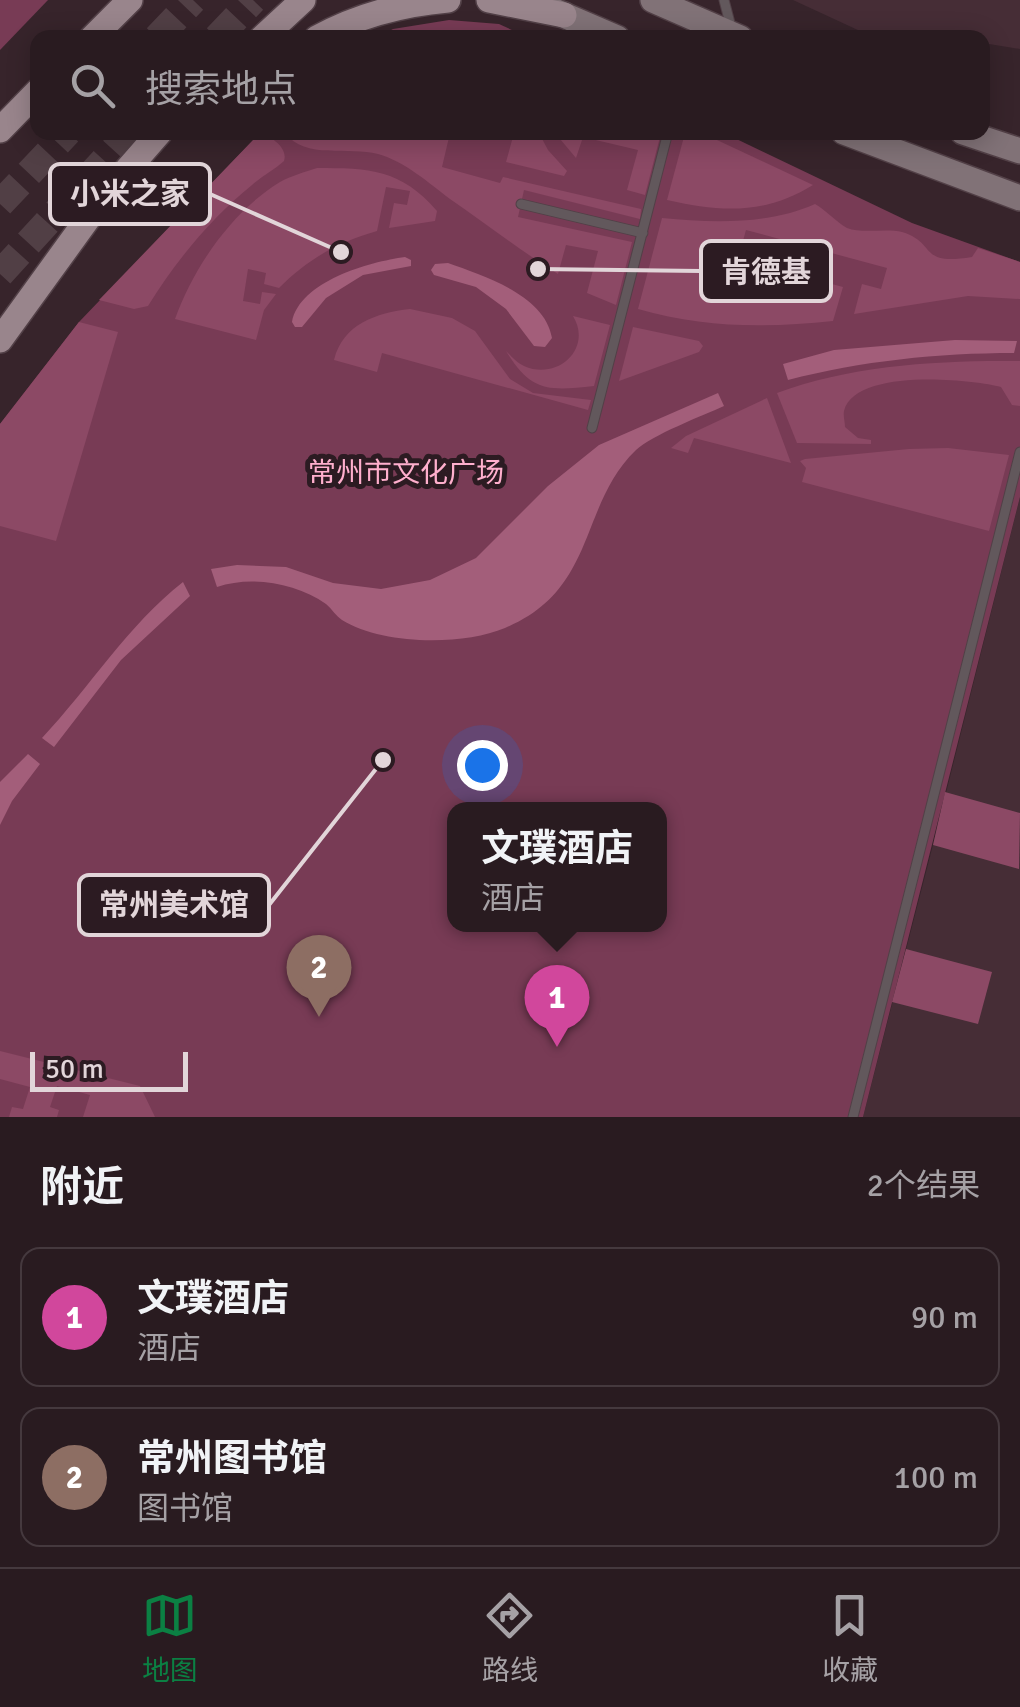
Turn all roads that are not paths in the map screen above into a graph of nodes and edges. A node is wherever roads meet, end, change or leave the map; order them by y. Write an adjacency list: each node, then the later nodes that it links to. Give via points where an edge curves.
1 (302, 0): 10 (main road)
2 (448, 0): 11 (main road, via 404,4)
3 (488, 0): 8 (main road)
4 (526, 0): 8 (main road)
5 (653, 0): 13 (main road)
6 (724, 0): 14 (lane)
7 (123, 5): 9 (main road)
8 (564, 15): 12 (main road)
9 (100, 30)
10 (270, 30)
11 (331, 30)
12 (599, 30)
13 (722, 30)
14 (734, 30)
15 (30, 99): 16 (main road)
16 (0, 130)
17 (153, 140): 25 (main road)
18 (666, 140): 24 (lane)
19 (865, 140): 22 (main road)
20 (987, 140): 21 (main road)
21 (1020, 151)
22 (1020, 198)
23 (522, 204): 24 (lane)
24 (643, 233): 26 (lane)
25 (0, 340)
26 (592, 428)
27 (1020, 452): 28 (lane)
28 (853, 1117)

